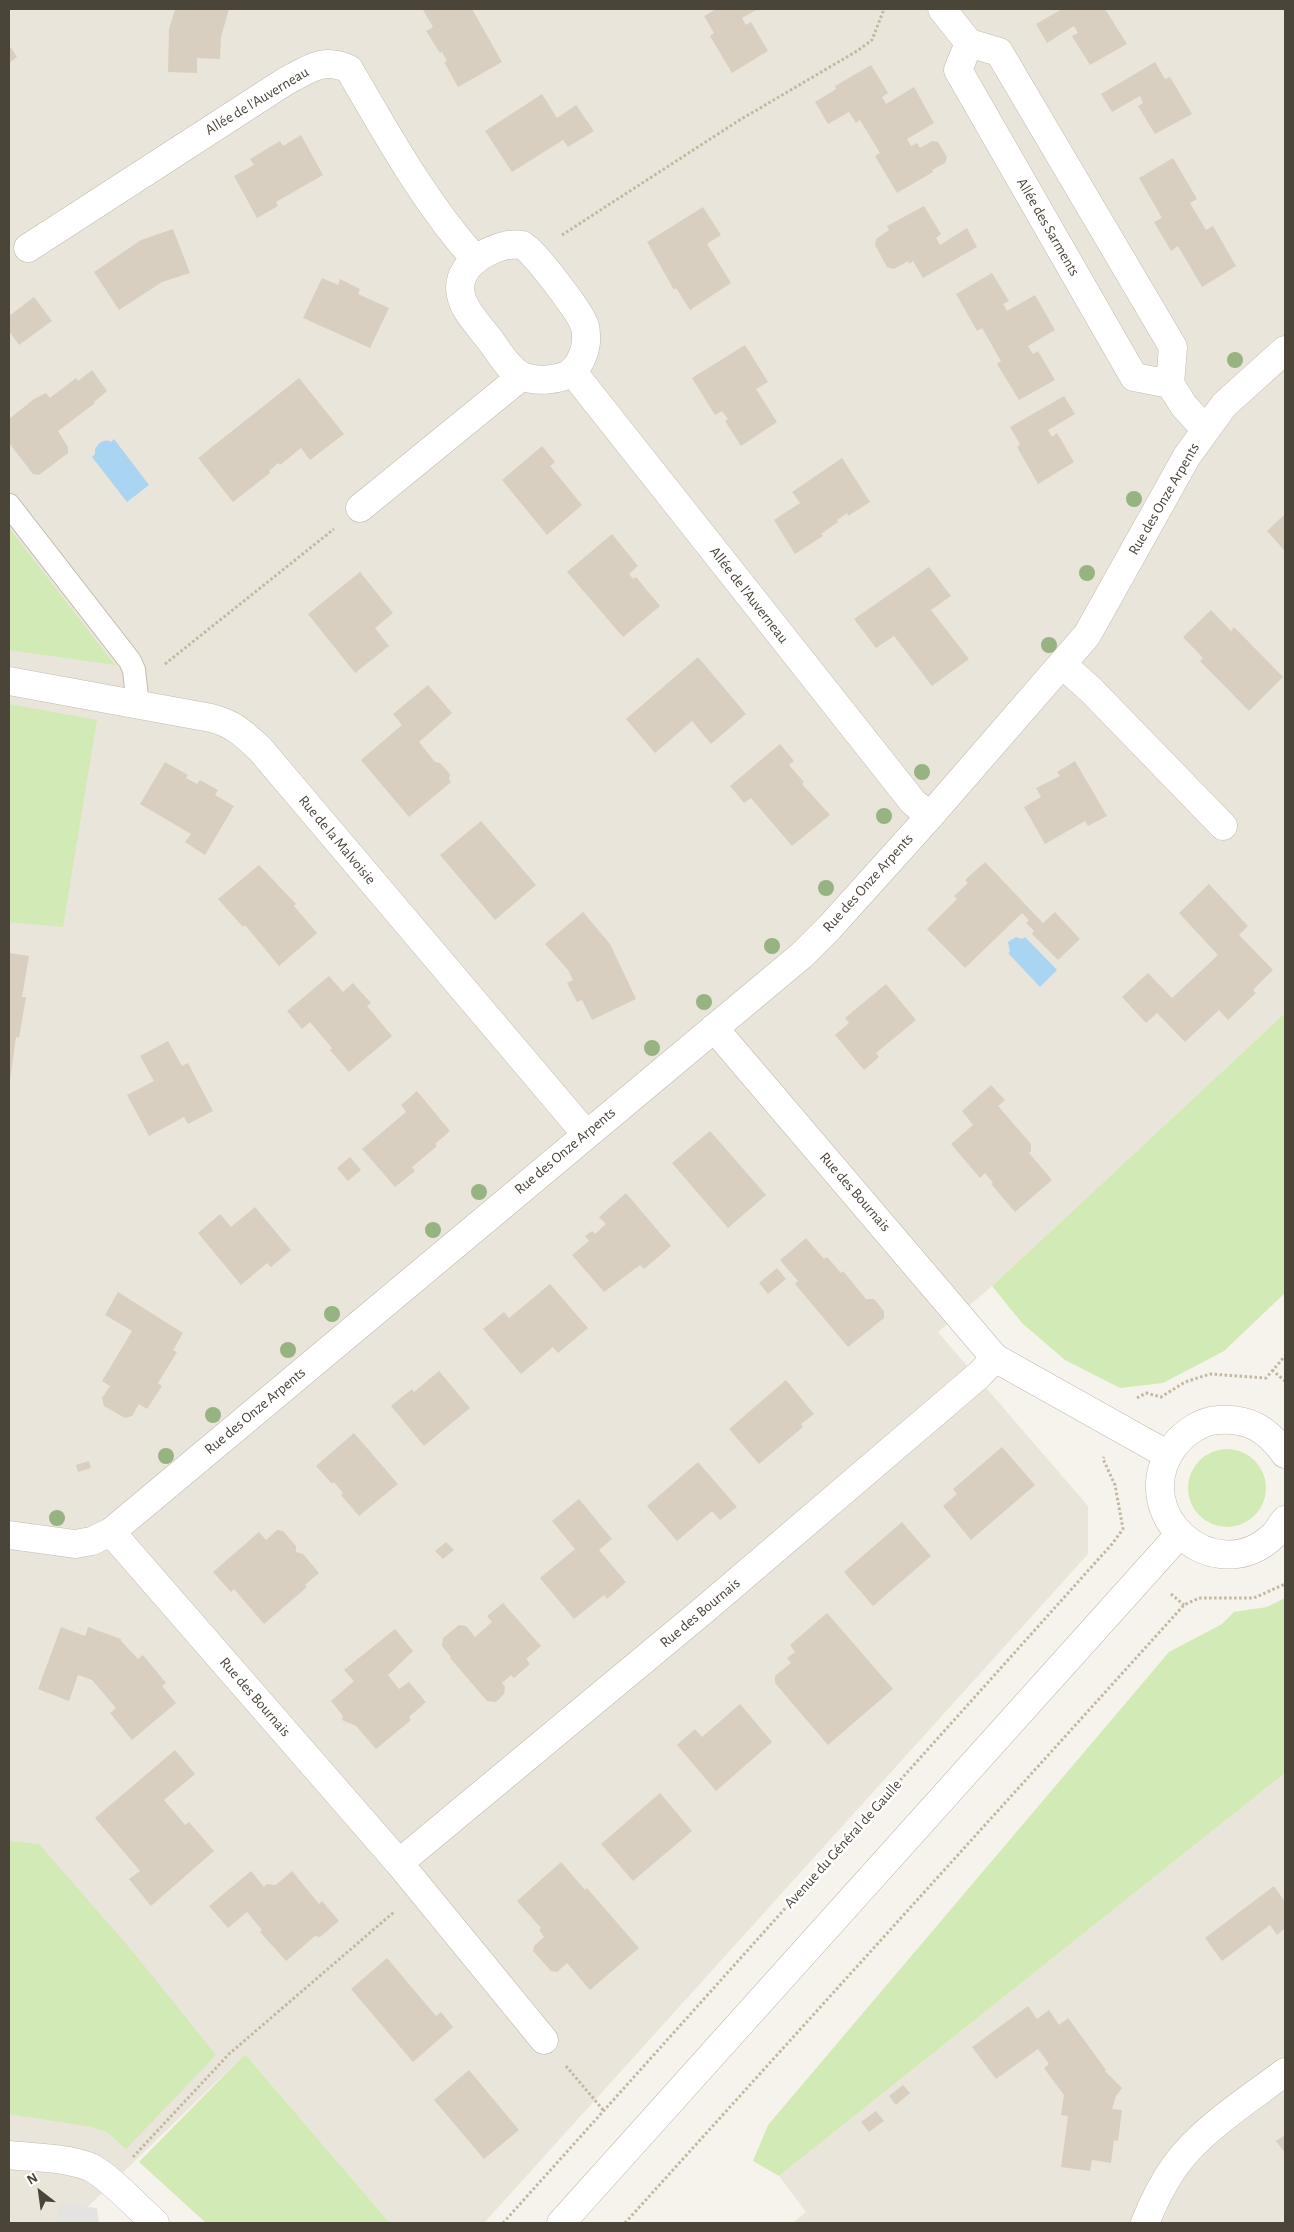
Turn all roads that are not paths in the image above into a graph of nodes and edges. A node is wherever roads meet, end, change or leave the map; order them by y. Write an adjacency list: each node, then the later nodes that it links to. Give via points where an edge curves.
1 (942, 9): 2 (street)
2 (969, 43): 8 (street, via 999,52 1173,347); 8 (street, Allée des Sarments, via 958,70 1134,377)
3 (28, 248): 4 (street, Allée de l'Auverneau, via 286,81 319,64 335,63 349,69 398,154)
4 (475, 259): 6 (street, via 490,249 507,244 523,245 536,256 583,322 585,352); 7 (street, via 460,285 462,298 470,314 513,370)
5 (1285, 350): 9 (street, Rue des Onze Arpents, via 1224,405)
6 (572, 371): 7 (street, via 553,379 536,381); 15 (street, Allée de l'Auverneau, via 912,802)
7 (522, 376): 11 (street)
8 (1170, 384): 9 (street)
9 (1205, 429): 12 (street, Rue des Onze Arpents, via 1106,604 1087,635)
10 (9, 505): 14 (lane, via 130,661)
11 (360, 508)
12 (1062, 664): 15 (street, Rue des Onze Arpents); 16 (street)
13 (9, 681): 14 (street, Rue de la Malvoisie)
14 (138, 706): 18 (street, Rue de la Malvoisie, via 225,721 246,735)
15 (930, 816): 17 (street, Rue des Onze Arpents, via 802,955)
16 (1224, 826)
17 (714, 1028): 18 (street, Rue des Onze Arpents); 19 (street, Rue des Bournais)
18 (586, 1134): 23 (street, Rue des Onze Arpents)
19 (995, 1358): 21 (street, Rue des Bournais); 26 (street, Rue des Bournais, via 706,1609)
20 (1282, 1440): 21 (street, via 1257,1426 1237,1420 1216,1420 1197,1426 1180,1438)
21 (1168, 1455): 25 (street, via 1160,1476 1160,1497 1166,1517)
22 (1285, 1520): 25 (street, via 1273,1536 1256,1548 1236,1554 1216,1554 1196,1547)
23 (111, 1532): 24 (street, Rue des Onze Arpents, via 92,1541 75,1544); 26 (street, Rue des Bournais)
24 (9, 1535)
25 (1179, 1535): 31 (street)
26 (399, 1863): 27 (street, Rue des Bournais)
27 (544, 2040)
28 (1285, 2072): 32 (street, via 1200,2138 1175,2164)
29 (9, 2155): 30 (street, via 75,2162 90,2168)
30 (155, 2223)
31 (561, 2223)
32 (1145, 2223)

